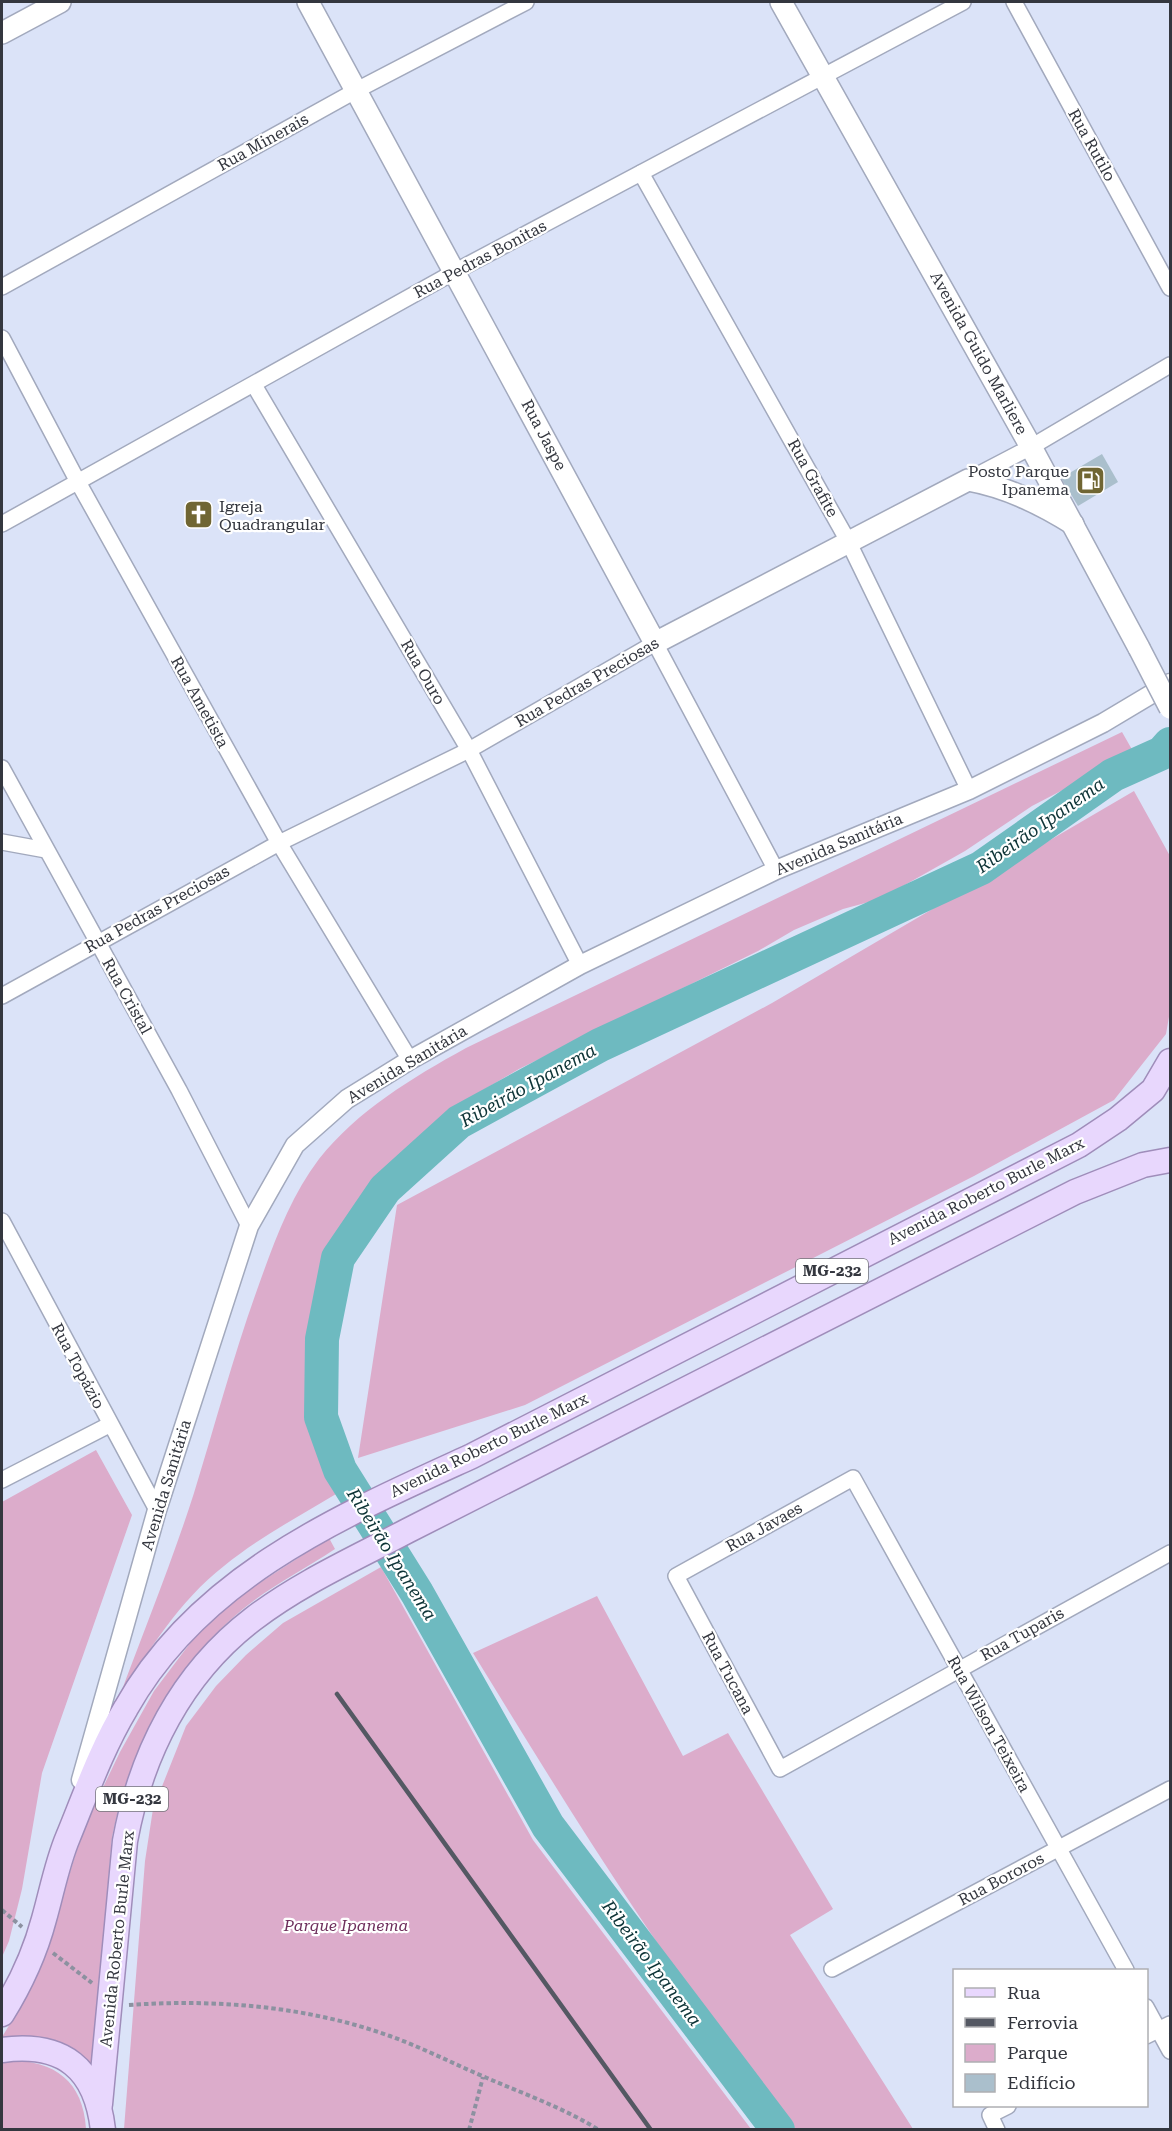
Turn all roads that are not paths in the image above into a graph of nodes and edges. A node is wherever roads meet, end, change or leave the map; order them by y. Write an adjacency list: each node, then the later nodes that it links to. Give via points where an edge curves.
1 (60, 2): 7 (main road)
2 (308, 2): 9 (main road, Rua Jaspe)
3 (526, 2): 9 (street, Rua Minerais)
4 (781, 2): 8 (main road, Avenida Guido Marliere)
5 (963, 2): 8 (street, Rua Pedras Bonitas)
6 (1014, 2): 13 (street, Rua Rutilo)
7 (2, 33)
8 (824, 75): 10 (street, Rua Pedras Bonitas); 17 (main road, Avenida Guido Marliere)
9 (357, 90): 11 (main road, Rua Jaspe); 12 (street, Rua Minerais)
10 (641, 173): 11 (street, Rua Pedras Bonitas); 22 (street, Rua Grafite)
11 (456, 271): 16 (street, Rua Pedras Bonitas); 23 (main road, Rua Jaspe)
12 (2, 286)
13 (1170, 288)
14 (2, 338): 19 (street, Rua Ametista)
15 (1170, 365): 17 (street, Rua Pedras Preciosas)
16 (254, 385): 19 (street, Rua Pedras Bonitas); 26 (street, Rua Ouro)
17 (1031, 447): 18 (street, Rua Pedras Preciosas); 21 (main road, Avenida Guido Marliere)
18 (968, 480): 21 (main road, via 1024,496); 22 (main road, Rua Pedras Preciosas)
19 (78, 482): 20 (street, Rua Pedras Bonitas); 30 (street, Rua Ametista)
20 (2, 524)
21 (1073, 524): 25 (main road, Avenida Guido Marliere, bridge)
22 (848, 541): 23 (main road, Rua Pedras Preciosas); 28 (street, Rua Grafite)
23 (655, 643): 26 (street, Rua Pedras Preciosas); 32 (street, Rua Jaspe)
24 (1170, 683): 28 (street, Avenida Sanitária, via 1103,723)
25 (1170, 708)
26 (469, 750): 30 (street, Rua Pedras Preciosas); 34 (street, Rua Ouro)
27 (2, 768): 31 (street, Rua Cristal)
28 (969, 790): 32 (street, Avenida Sanitária)
29 (2, 842): 31 (street)
30 (279, 843): 33 (street, Rua Pedras Preciosas); 36 (street, Rua Ametista)
31 (46, 850): 33 (street, Rua Cristal)
32 (776, 870): 34 (street, Avenida Sanitária)
33 (96, 942): 35 (street, Rua Pedras Preciosas); 40 (street, Rua Cristal)
34 (580, 965): 36 (street, Avenida Sanitária)
35 (2, 996)
36 (410, 1060): 40 (street, Avenida Sanitária, via 347,1099 295,1145)
37 (1170, 1061): 51 (main road, Avenida Roberto Burle Marx / MG-232, via 1153,1090 1079,1144 472,1456 384,1496 303,1539 227,1588 161,1656 126,1707)
38 (1170, 1160): 59 (main road, Avenida Roberto Burle Marx / MG-232, via 1143,1165 1075,1192 326,1574 254,1619 218,1652 176,1701 144,1764 132,1800 124,1841)
39 (2, 1221): 41 (street, Rua Topázio)
40 (249, 1226): 44 (street, Avenida Sanitária)
41 (109, 1425): 43 (street); 44 (street, Rua Topázio)
42 (853, 1478): 46 (street, Rua Javaes); 47 (street, Rua Wilson Teixeira)
43 (2, 1480)
44 (157, 1510): 51 (street, Avenida Sanitária)
45 (1170, 1553): 47 (street, Rua Tuparis)
46 (676, 1576): 48 (street, Rua Tucana)
47 (959, 1669): 48 (street, Rua Tuparis); 50 (street, Rua Wilson Teixeira)
48 (780, 1769)
49 (1170, 1789): 50 (street, Rua Bororos)
50 (1058, 1848): 52 (street, Rua Bororos); 53 (street, Rua Wilson Teixeira)
51 (60, 1857): 55 (main road, Avenida Roberto Burle Marx / MG-232, via 32,1955)
52 (832, 1969)
53 (1125, 1969)
54 (1148, 2011): 56 (street)
55 (2, 2014)
56 (1159, 2030): 58 (street)
57 (2, 2050): 59 (main road, MG-232, via 26,2047 50,2051 72,2063 89,2081)
58 (1170, 2050)
59 (100, 2103): 61 (main road, MG-232)
60 (1006, 2107): 62 (street, via 990,2115)
61 (103, 2130)
62 (997, 2130)

